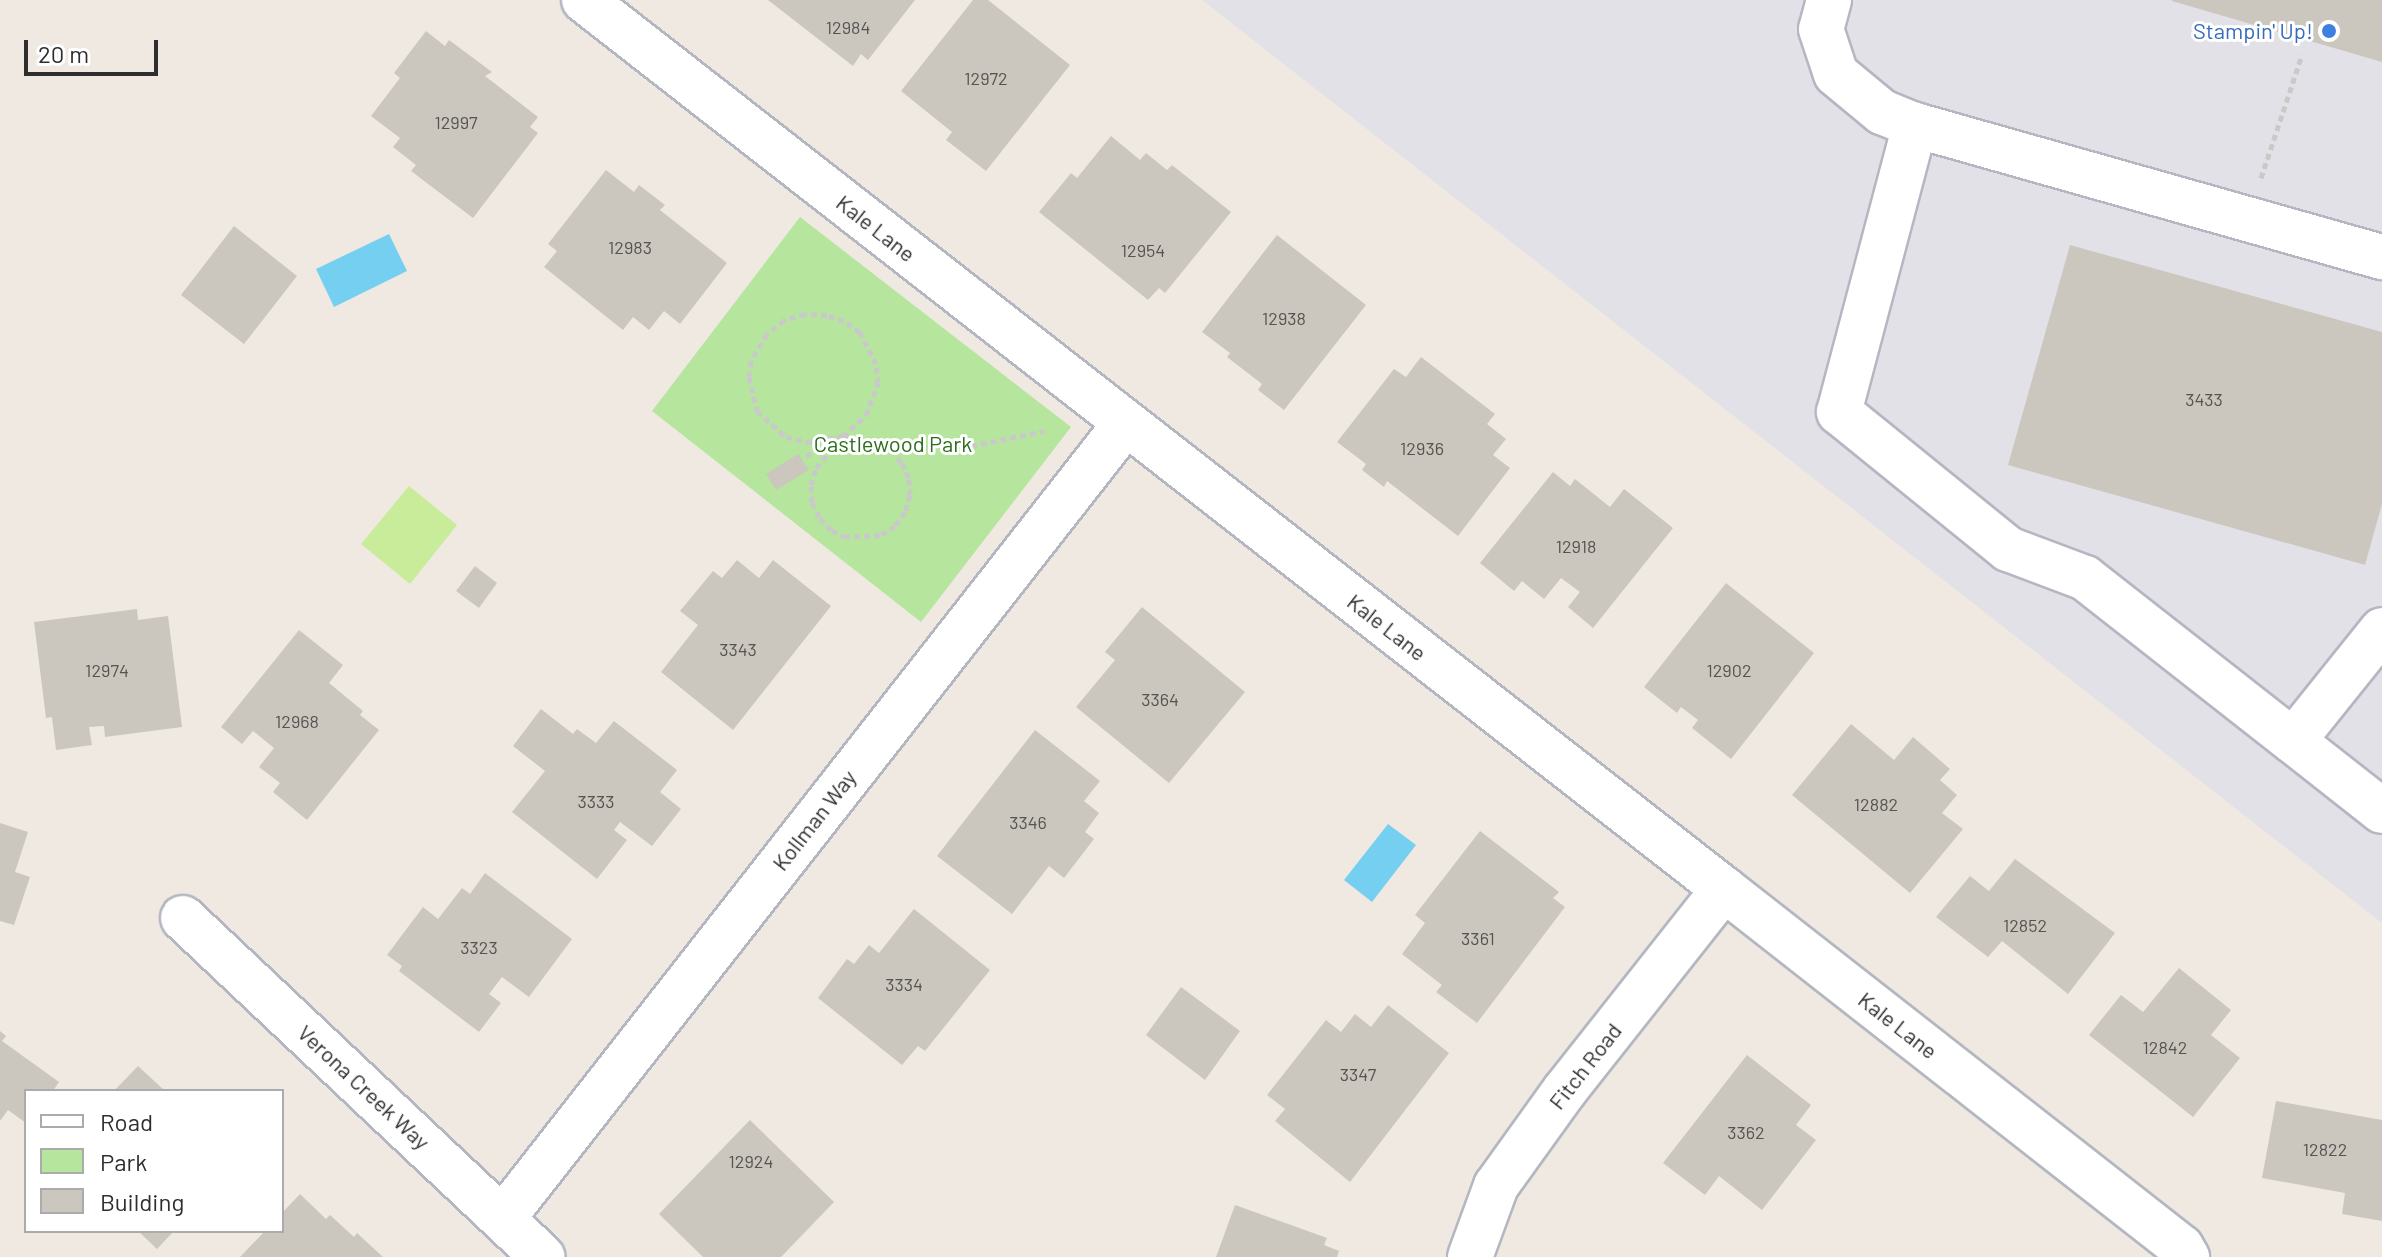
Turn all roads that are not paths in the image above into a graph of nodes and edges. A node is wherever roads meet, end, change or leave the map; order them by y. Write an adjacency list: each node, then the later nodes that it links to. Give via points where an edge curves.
1 (584, 0): 5 (street, Kale Lane)
2 (1829, 0): 3 (street, via 1821,29 1836,74 1882,112)
3 (1915, 125): 4 (street); 7 (street, via 1839,412 2008,549 2085,578)
4 (2382, 257)
5 (1126, 423): 9 (street, Kale Lane); 11 (street, Kollman Way)
6 (2382, 630): 7 (street)
7 (2293, 741): 8 (street)
8 (2382, 811)
9 (1724, 889): 13 (street, Fitch Road, via 1496,1186); 14 (street, Kale Lane, via 2181,1247)
10 (183, 918): 11 (street, Verona Creek Way)
11 (503, 1218): 12 (street, Verona Creek Way)
12 (543, 1257)
13 (1470, 1257)
14 (2187, 1257)

